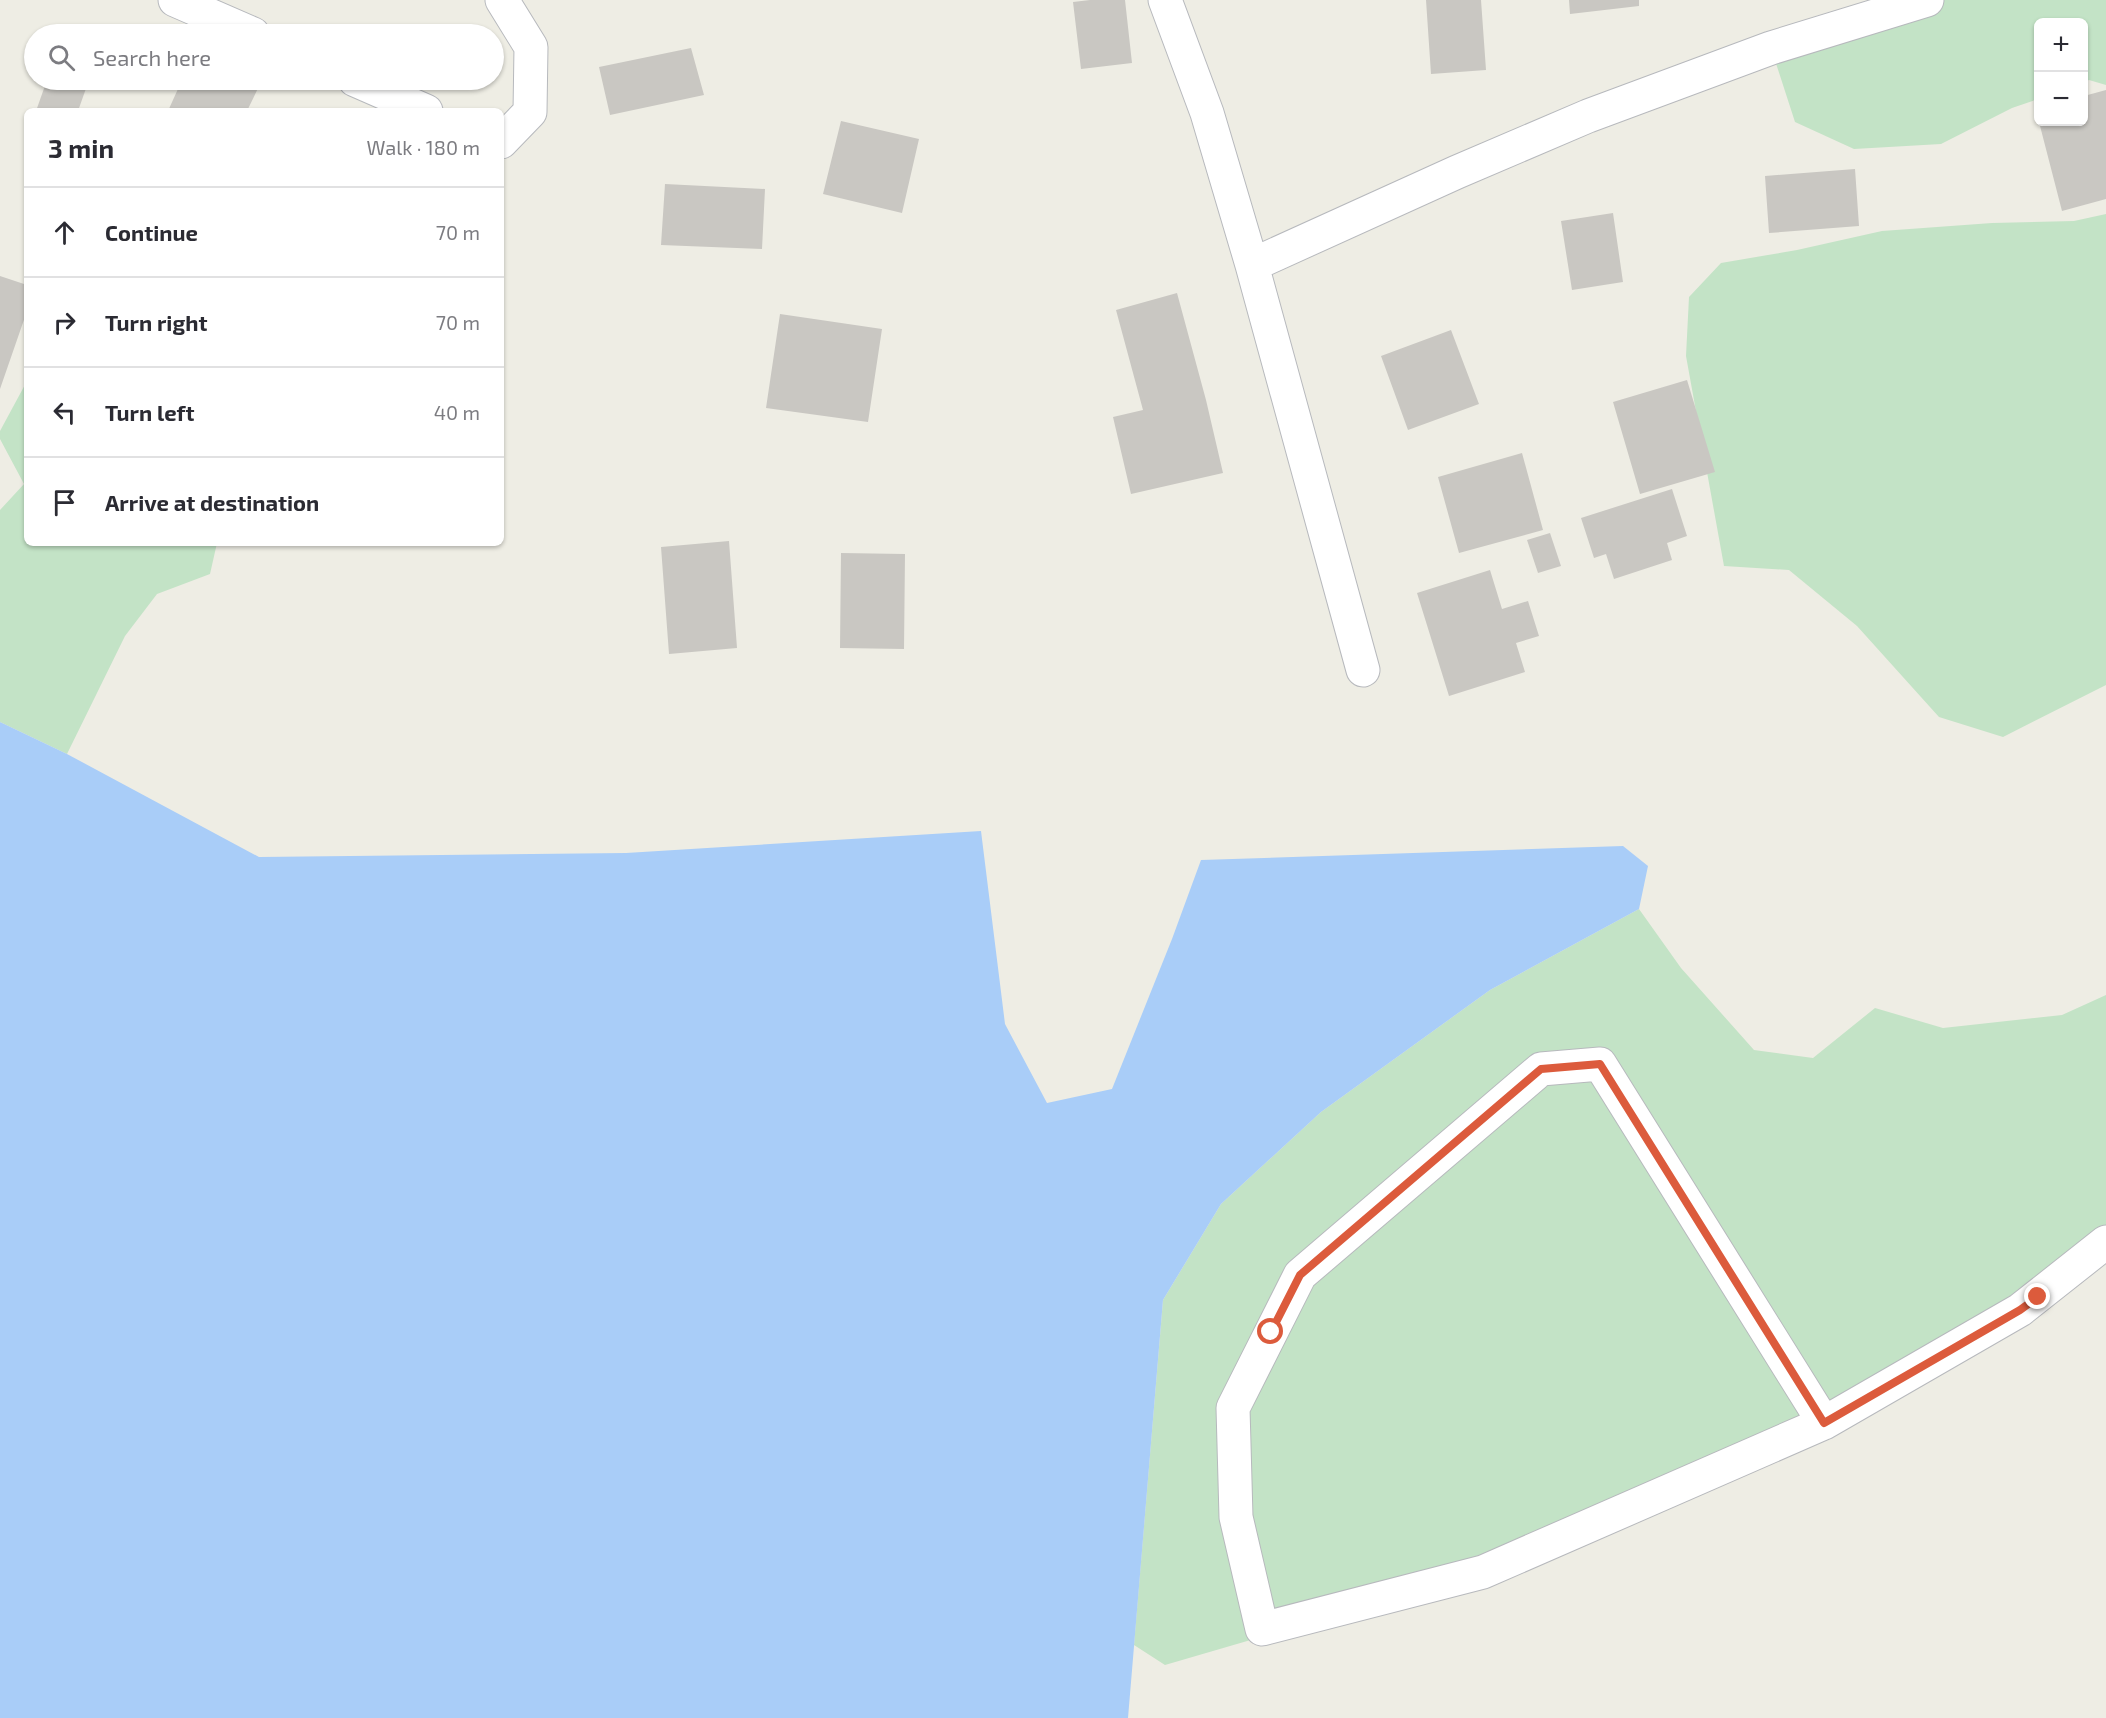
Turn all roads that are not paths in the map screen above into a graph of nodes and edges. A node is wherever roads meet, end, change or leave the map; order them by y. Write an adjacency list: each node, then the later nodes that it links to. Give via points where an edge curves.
1 (175, 0): 5 (street)
2 (502, 0): 8 (street, via 531,47 530,112)
3 (1165, 0): 9 (street, via 1207,112)
4 (1927, 0): 9 (street, via 1771,48 1588,116)
5 (230, 24)
6 (378, 90): 7 (street)
7 (419, 108)
8 (504, 139)
9 (1252, 265): 10 (street)
10 (1363, 670)
11 (2106, 1242): 12 (street, via 2020,1310)
12 (1824, 1423): 12 (street, via 1600,1064 1541,1069 1300,1275 1233,1408 1236,1517 1262,1629 1483,1572)

